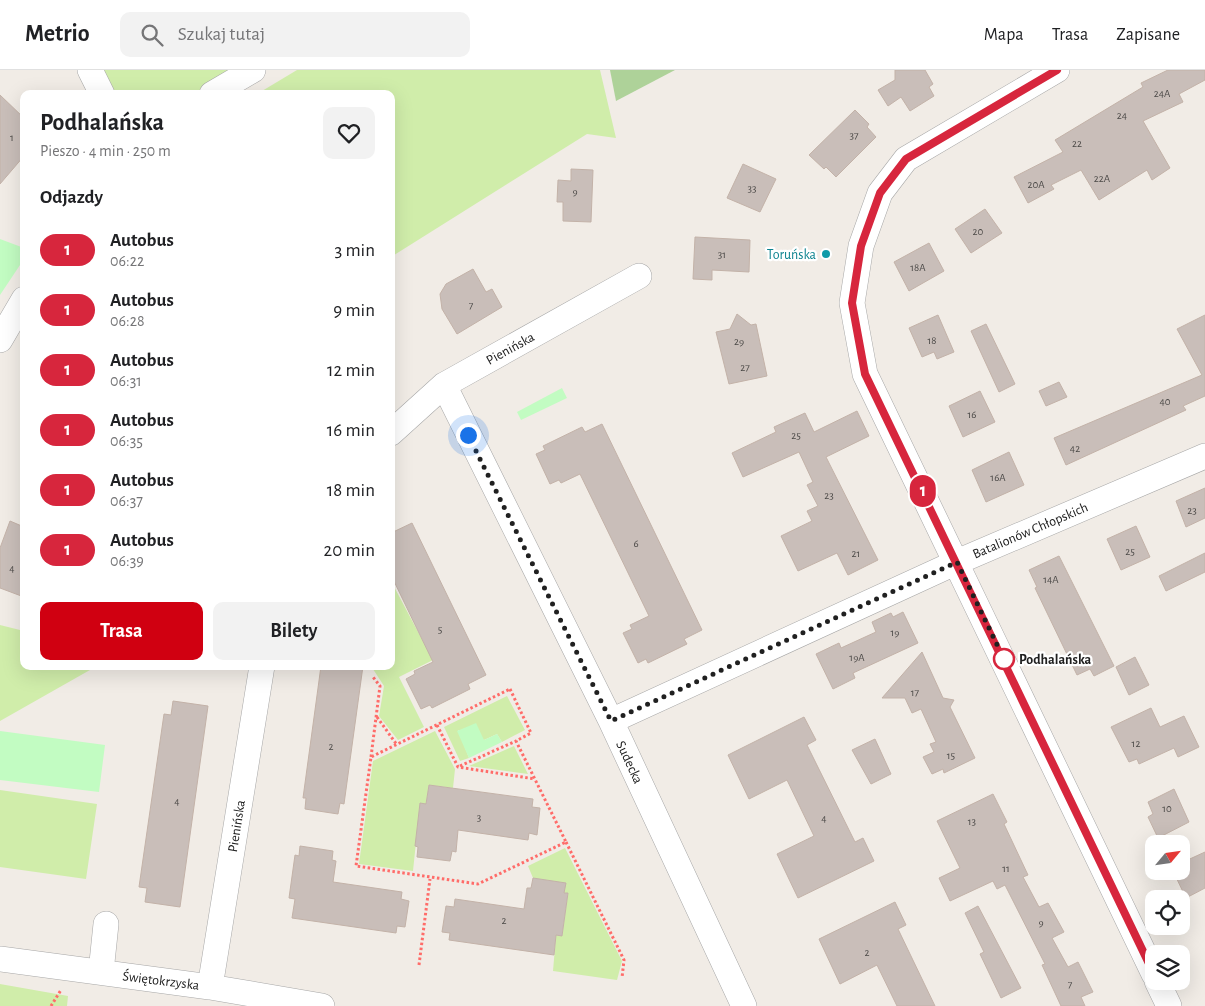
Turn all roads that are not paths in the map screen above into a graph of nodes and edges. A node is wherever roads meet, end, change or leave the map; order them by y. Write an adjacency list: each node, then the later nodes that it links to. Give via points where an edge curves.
1 (90, 70): 4 (street)
2 (253, 70): 5 (street)
3 (1057, 70): 12 (street, via 906,159 880,193 861,246 852,303 865,374)
4 (100, 90)
5 (219, 90)
6 (639, 276): 9 (street, Pienińska)
7 (20, 306): 8 (street)
8 (0, 340)
9 (444, 385): 10 (street, Pienińska); 14 (street, Sudecka)
10 (395, 430)
11 (1205, 456): 12 (street, Batalionów Chłopskich)
12 (957, 562): 14 (street, Batalionów Chłopskich); 16 (street)
13 (261, 670): 19 (street, Pienińska)
14 (611, 721): 22 (street, Sudecka)
15 (106, 924): 18 (street)
16 (1145, 955)
17 (0, 959): 18 (street, Świętokrzyska)
18 (100, 972): 19 (street, Świętokrzyska)
19 (210, 987): 21 (street, Świętokrzyska)
20 (1161, 990): 23 (street)
21 (322, 1006)
22 (744, 1006)
23 (1169, 1006)

